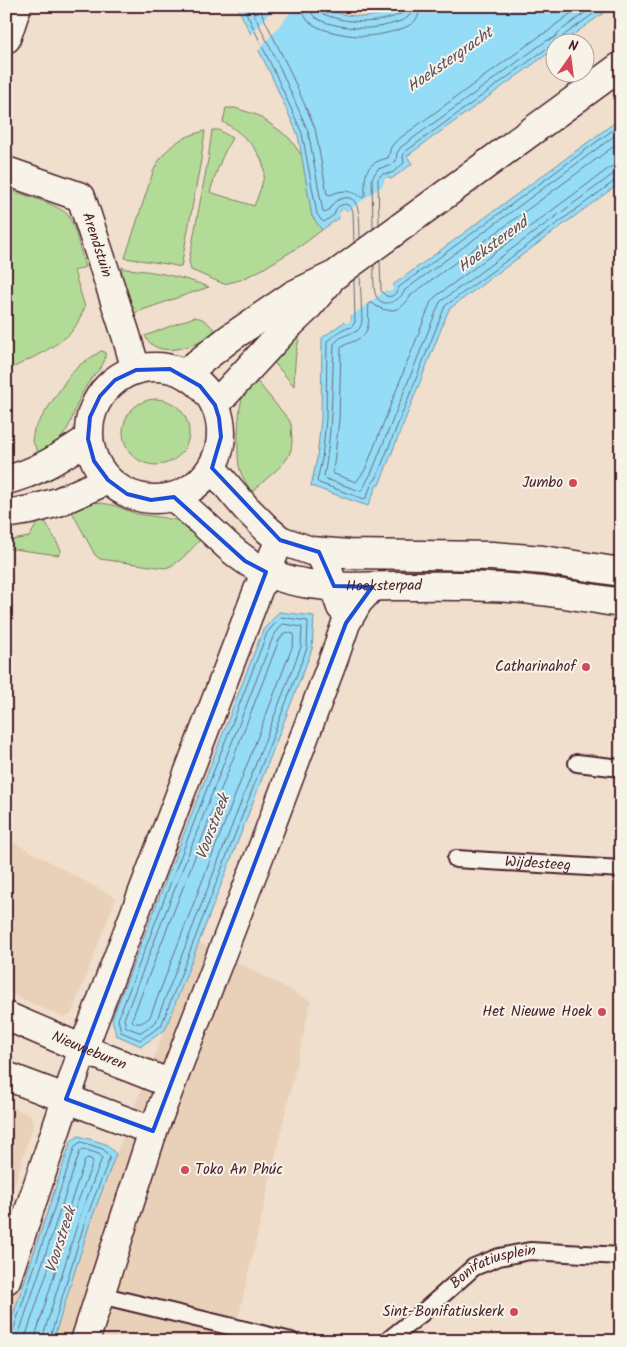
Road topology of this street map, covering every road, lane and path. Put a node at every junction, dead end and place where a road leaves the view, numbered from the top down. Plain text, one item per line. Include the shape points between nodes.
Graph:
1 (621, 66) edge
2 (6, 171) edge
3 (338, 273) junction
4 (136, 370) junction
5 (184, 374) junction
6 (215, 405) junction
7 (88, 439) junction
8 (212, 468) junction
9 (6, 480) edge
10 (108, 480) junction
11 (174, 497) junction
12 (6, 514) edge
13 (280, 540) junction
14 (319, 552) junction
15 (266, 572) junction
16 (621, 572) edge
17 (334, 586) junction
18 (372, 587) junction
19 (621, 603) edge
20 (346, 623) junction
21 (577, 764) dead end
22 (621, 768) edge
23 (456, 859) dead end
24 (621, 869) edge
25 (6, 1016) edge
26 (83, 1049) junction
27 (6, 1076) edge
28 (171, 1084) junction
29 (66, 1099) junction
30 (153, 1130) junction
31 (621, 1256) edge
32 (6, 1280) edge
33 (100, 1295) junction
34 (85, 1341) edge
35 (290, 1341) edge
36 (387, 1341) edge

1 - 3 street
2 - 4 street, Arendstuin via 81,197
3 - 5 street via 293,295
3 - 6 street
4 - 5 street via 153,367
4 - 7 street via 115,380 100,396 90,417
5 - 6 street via 200,386
6 - 8 street via 221,436
7 - 9 street via 62,457
7 - 10 street via 94,461
8 - 11 street via 195,486
8 - 13 street, Hoeksterpad via 246,508
10 - 11 street via 127,494 151,500
10 - 12 street via 58,502
11 - 15 street, Hoeksterpad via 245,561
13 - 14 street, Hoeksterpad
13 - 15 street
14 - 16 street, Hoeksterpad via 492,556
14 - 17 street
15 - 17 street, Hoeksterpad via 306,583
15 - 26 street
17 - 18 street, Hoeksterpad
17 - 20 street
18 - 19 street, Hoeksterpad via 490,586
18 - 20 street via 358,602
20 - 28 street
21 - 22 lane
23 - 24 lane, Wijdesteeg
25 - 26 street, Nieuweburen
26 - 28 street, Nieuweburen
26 - 29 street
27 - 29 street
28 - 30 street
29 - 30 street
29 - 32 street
30 - 33 street
31 - 36 lane, Bonifatiusplein via 530,1251 498,1257 474,1267
33 - 34 street
33 - 35 lane

